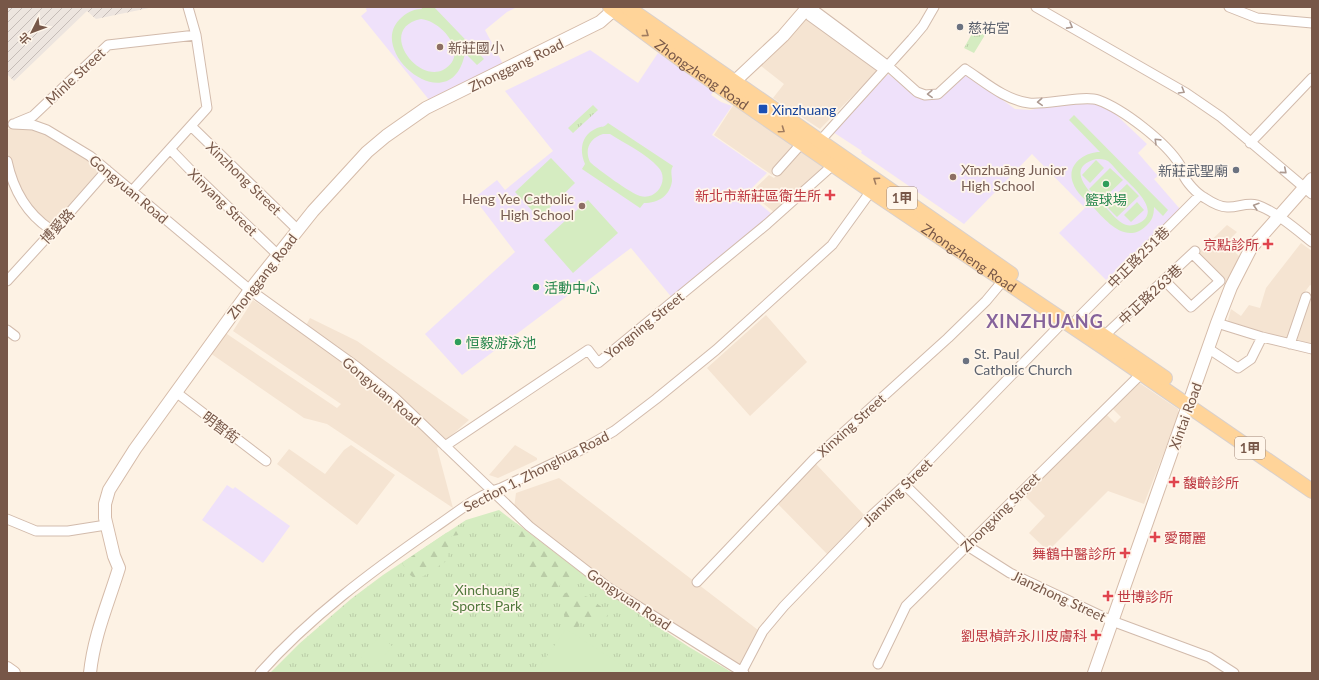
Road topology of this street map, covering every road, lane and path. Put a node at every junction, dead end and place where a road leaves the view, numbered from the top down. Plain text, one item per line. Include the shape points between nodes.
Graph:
1 (188, 7) edge
2 (807, 7) edge
3 (934, 7) edge
4 (1036, 7) edge
5 (1229, 7) edge
6 (617, 8) edge
7 (1312, 23) edge
8 (196, 35) junction
9 (888, 66) junction
10 (1312, 78) edge
11 (731, 87) junction
12 (10, 125) edge
13 (191, 126) junction
14 (819, 142) junction
15 (802, 143) junction
16 (1250, 143) junction
17 (170, 149) junction
18 (7, 161) edge
19 (833, 165) junction
20 (107, 170) junction
21 (777, 171) dead end
22 (1307, 186) edge
23 (132, 191) junction
24 (871, 191) junction
25 (1200, 194) junction
26 (1279, 218) junction
27 (50, 229) junction
28 (298, 230) junction
29 (1312, 242) edge
30 (278, 254) junction
31 (1007, 277) junction
32 (1164, 280) junction
33 (7, 281) edge
34 (250, 290) junction
35 (1306, 297) dead end
36 (1071, 320) junction
37 (1217, 323) junction
38 (7, 330) edge
39 (15, 336) dead end
40 (1104, 336) junction
41 (1262, 337) junction
42 (1290, 344) junction
43 (1209, 349) junction
44 (1312, 349) edge
45 (1141, 374) junction
46 (177, 393) junction
47 (1190, 401) junction
48 (445, 446) junction
49 (266, 461) dead end
50 (1312, 480) edge
51 (905, 485) junction
52 (491, 491) junction
53 (1312, 492) edge
54 (7, 519) edge
55 (106, 525) junction
56 (966, 545) junction
57 (697, 582) dead end
58 (1112, 621) junction
59 (878, 664) dead end
60 (7, 668) edge
61 (14, 673) edge
62 (90, 673) edge
63 (260, 673) edge
64 (742, 673) edge
65 (1094, 673) edge
66 (1234, 673) edge

1 - 8 street
2 - 9 street
2 - 11 street via 783,36
3 - 9 street via 923,26
4 -> 16 street via 1186,93 1221,117
5 - 7 street via 1256,18
6 - 11 main road, Zhongzheng Road / 1甲
6 - 28 street, Zhonggang Road via 600,22 426,108 386,136 356,162
8 - 12 street, Minle Street via 108,45 32,116
8 - 13 street via 207,108
9 - 14 street
25 -> 9 street via 1183,175 1180,165 1156,139 1118,110 1096,99 1030,103 1019,101 965,69 938,94 925,95 917,92
10 - 16 street
11 - 14 main road, Zhongzheng Road / 1甲
11 -> 15 main road, Zhongzheng Road / 1甲
12 - 20 street, Gongyuan Road via 33,125 47,130 71,142
13 - 17 street
13 - 28 street, Xinzhong Street
31 -> 14 main road, Zhongzheng Road / 1甲
15 - 19 main road, Zhongzheng Road / 1甲
15 - 21 street
16 -> 22 street
17 - 23 street
17 - 30 street, Xinyang Street
18 - 27 street via 11,179 22,201 41,223
19 - 24 main road, Zhongzheng Road / 1甲
19 - 48 street, Yongning Street via 767,224 598,363 588,350
20 - 23 street, Gongyuan Road
20 - 27 street, 博愛路 via 56,228
22 - 26 street, Xintai Road
23 - 34 street, Gongyuan Road
24 - 31 main road, Zhongzheng Road / 1甲
24 - 52 street, Section 1, Zhonghua Road via 832,245 716,350 656,399 614,430 580,450
26 -> 25 street via 1257,205 1222,206
25 - 36 street, 中正路251巷
26 - 29 street
26 - 37 street, Xintai Road via 1251,248 1231,287
27 - 33 street, 博愛路 via 49,235
28 - 30 street, Zhonggang Road
30 - 34 street, Zhonggang Road
31 - 36 main road, Zhongzheng Road / 1甲
31 - 57 street, Xinxing Street via 948,338 817,456
32 - 32 street, 中正路263巷 via 1195,254 1220,281 1191,307
32 - 40 street, 中正路263巷
34 - 46 street, Zhonggang Road
34 - 48 street, Gongyuan Road via 362,371 394,397
35 - 42 street
36 - 40 main road, Zhongzheng Road / 1甲
36 - 45 main road, Zhongzheng Road / 1甲
36 - 51 street, Jianxing Street
37 - 41 street
37 - 43 street, Xintai Road
38 - 39 street
40 - 47 main road, Zhongzheng Road / 1甲
41 - 42 street
41 - 43 street via 1251,359 1238,368
42 - 44 street
43 - 47 street, Xintai Road
45 - 47 main road, Zhongzheng Road / 1甲
45 - 56 street, Zhongxing Street
46 - 49 street, 明智街
46 - 55 street, Zhonggang Road via 132,453 109,490 105,504
47 - 50 main road, Zhongzheng Road / 1甲
47 - 53 main road, Zhongzheng Road / 1甲
47 - 58 street, Xintai Road
48 - 52 street, Gongyuan Road
51 - 56 street, Jianzhong Street
51 - 64 street, Jianxing Street via 870,517 780,611 763,631
52 - 63 street, Section 1, Zhonghua Road via 455,513 372,572 293,640
52 - 64 street, Gongyuan Road via 528,526 609,588
54 - 55 street via 36,531 68,531
55 - 62 street, Zhonggang Road via 119,568 103,620 96,633
56 - 58 street, Jianzhong Street via 1010,573
56 - 59 street, Zhongxing Street via 906,606
58 - 65 street, Xintai Road
58 - 66 street, Jianzhong Street via 1209,657
60 - 61 street

